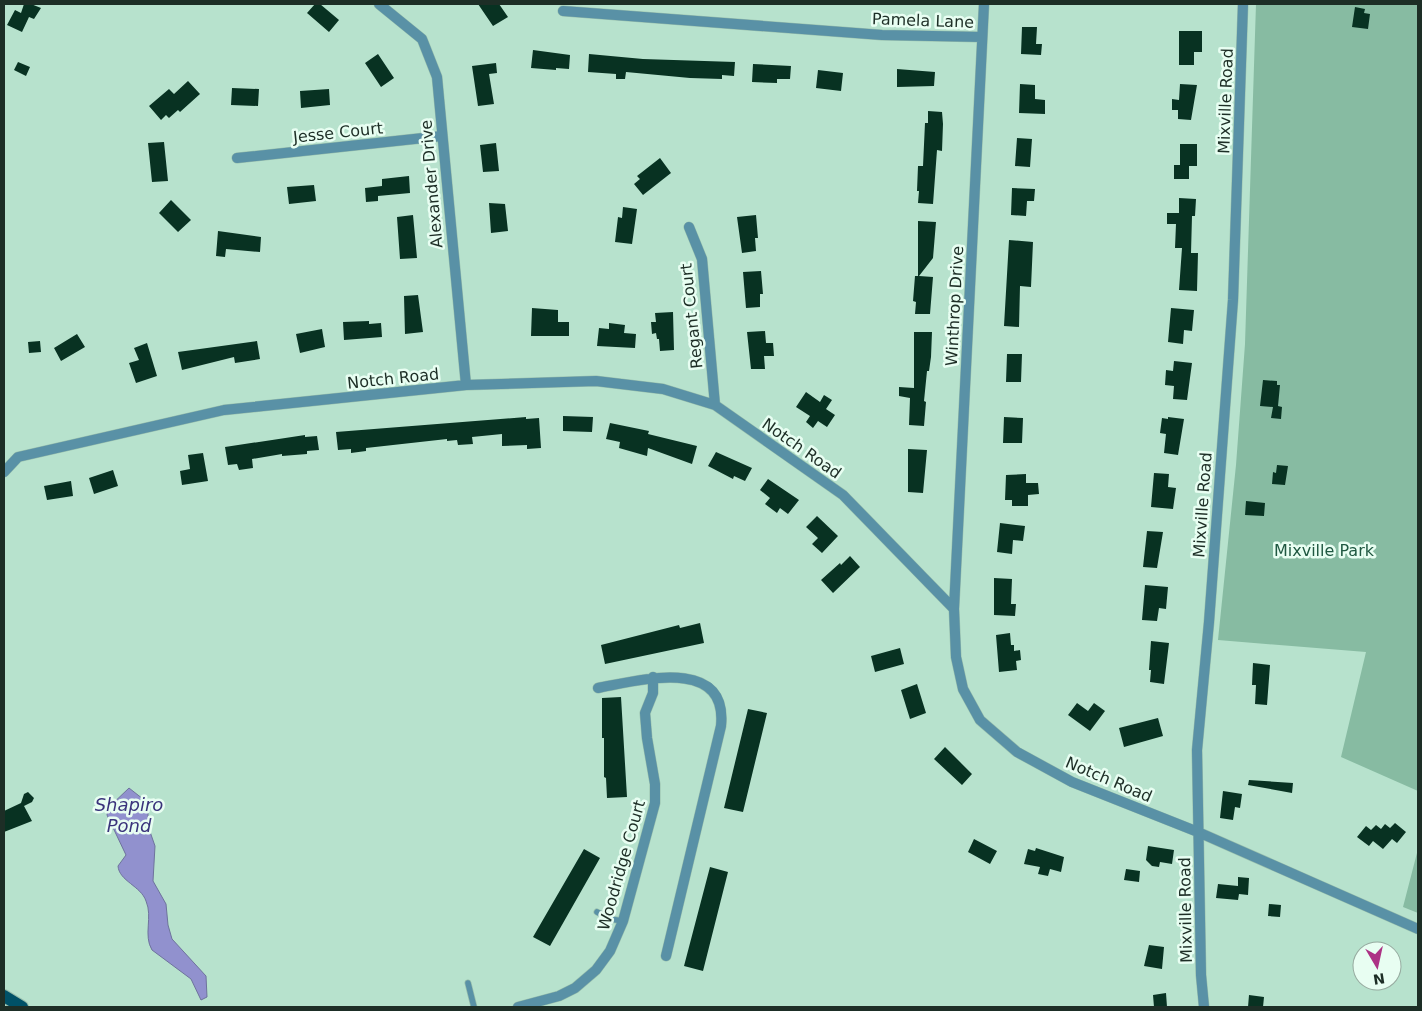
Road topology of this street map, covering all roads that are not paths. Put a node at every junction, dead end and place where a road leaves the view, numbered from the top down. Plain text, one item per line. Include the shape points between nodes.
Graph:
1 (379, 4) edge
2 (984, 4) edge
3 (1243, 4) edge
4 (564, 11) dead end
5 (982, 37) junction
6 (442, 136) junction
7 (237, 158) dead end
8 (689, 226) dead end
9 (466, 385) junction
10 (715, 405) junction
11 (4, 472) edge
12 (954, 609) junction
13 (654, 678) junction
14 (598, 688) dead end
15 (1198, 832) junction
16 (597, 912) dead end
17 (623, 920) junction
18 (1418, 929) edge
19 (666, 956) dead end
20 (468, 983) dead end
21 (4, 996) edge
22 (22, 1007) edge
23 (474, 1007) edge
24 (518, 1007) edge
25 (1204, 1007) edge

1 - 6 street, Alexander Drive via 422,39 437,77
2 - 5 street, Winthrop Drive
3 - 15 street, Mixville Road via 1233,300 1196,750
4 - 5 street, Pamela Lane via 882,35
5 - 12 street, Winthrop Drive
6 - 7 street, Jesse Court
6 - 9 street, Alexander Drive
8 - 10 street, Regant Court via 702,259
9 - 10 street, Notch Road via 596,380 663,389
9 - 11 street, Notch Road via 224,410 18,457
10 - 12 street, Notch Road via 843,495
12 - 15 street, Notch Road via 956,658 963,689 980,720 1017,752 1072,782
13 - 14 street
13 - 17 street, Woodridge Court via 653,694 645,713 655,803
13 - 19 street via 674,676 697,682 713,695 722,717
15 - 18 street, Notch Road
15 - 25 street, Mixville Road
16 - 17 lane via 610,919
17 - 24 street, Woodridge Court via 610,951 587,980 559,996
20 - 23 lane
21 - 22 main road

